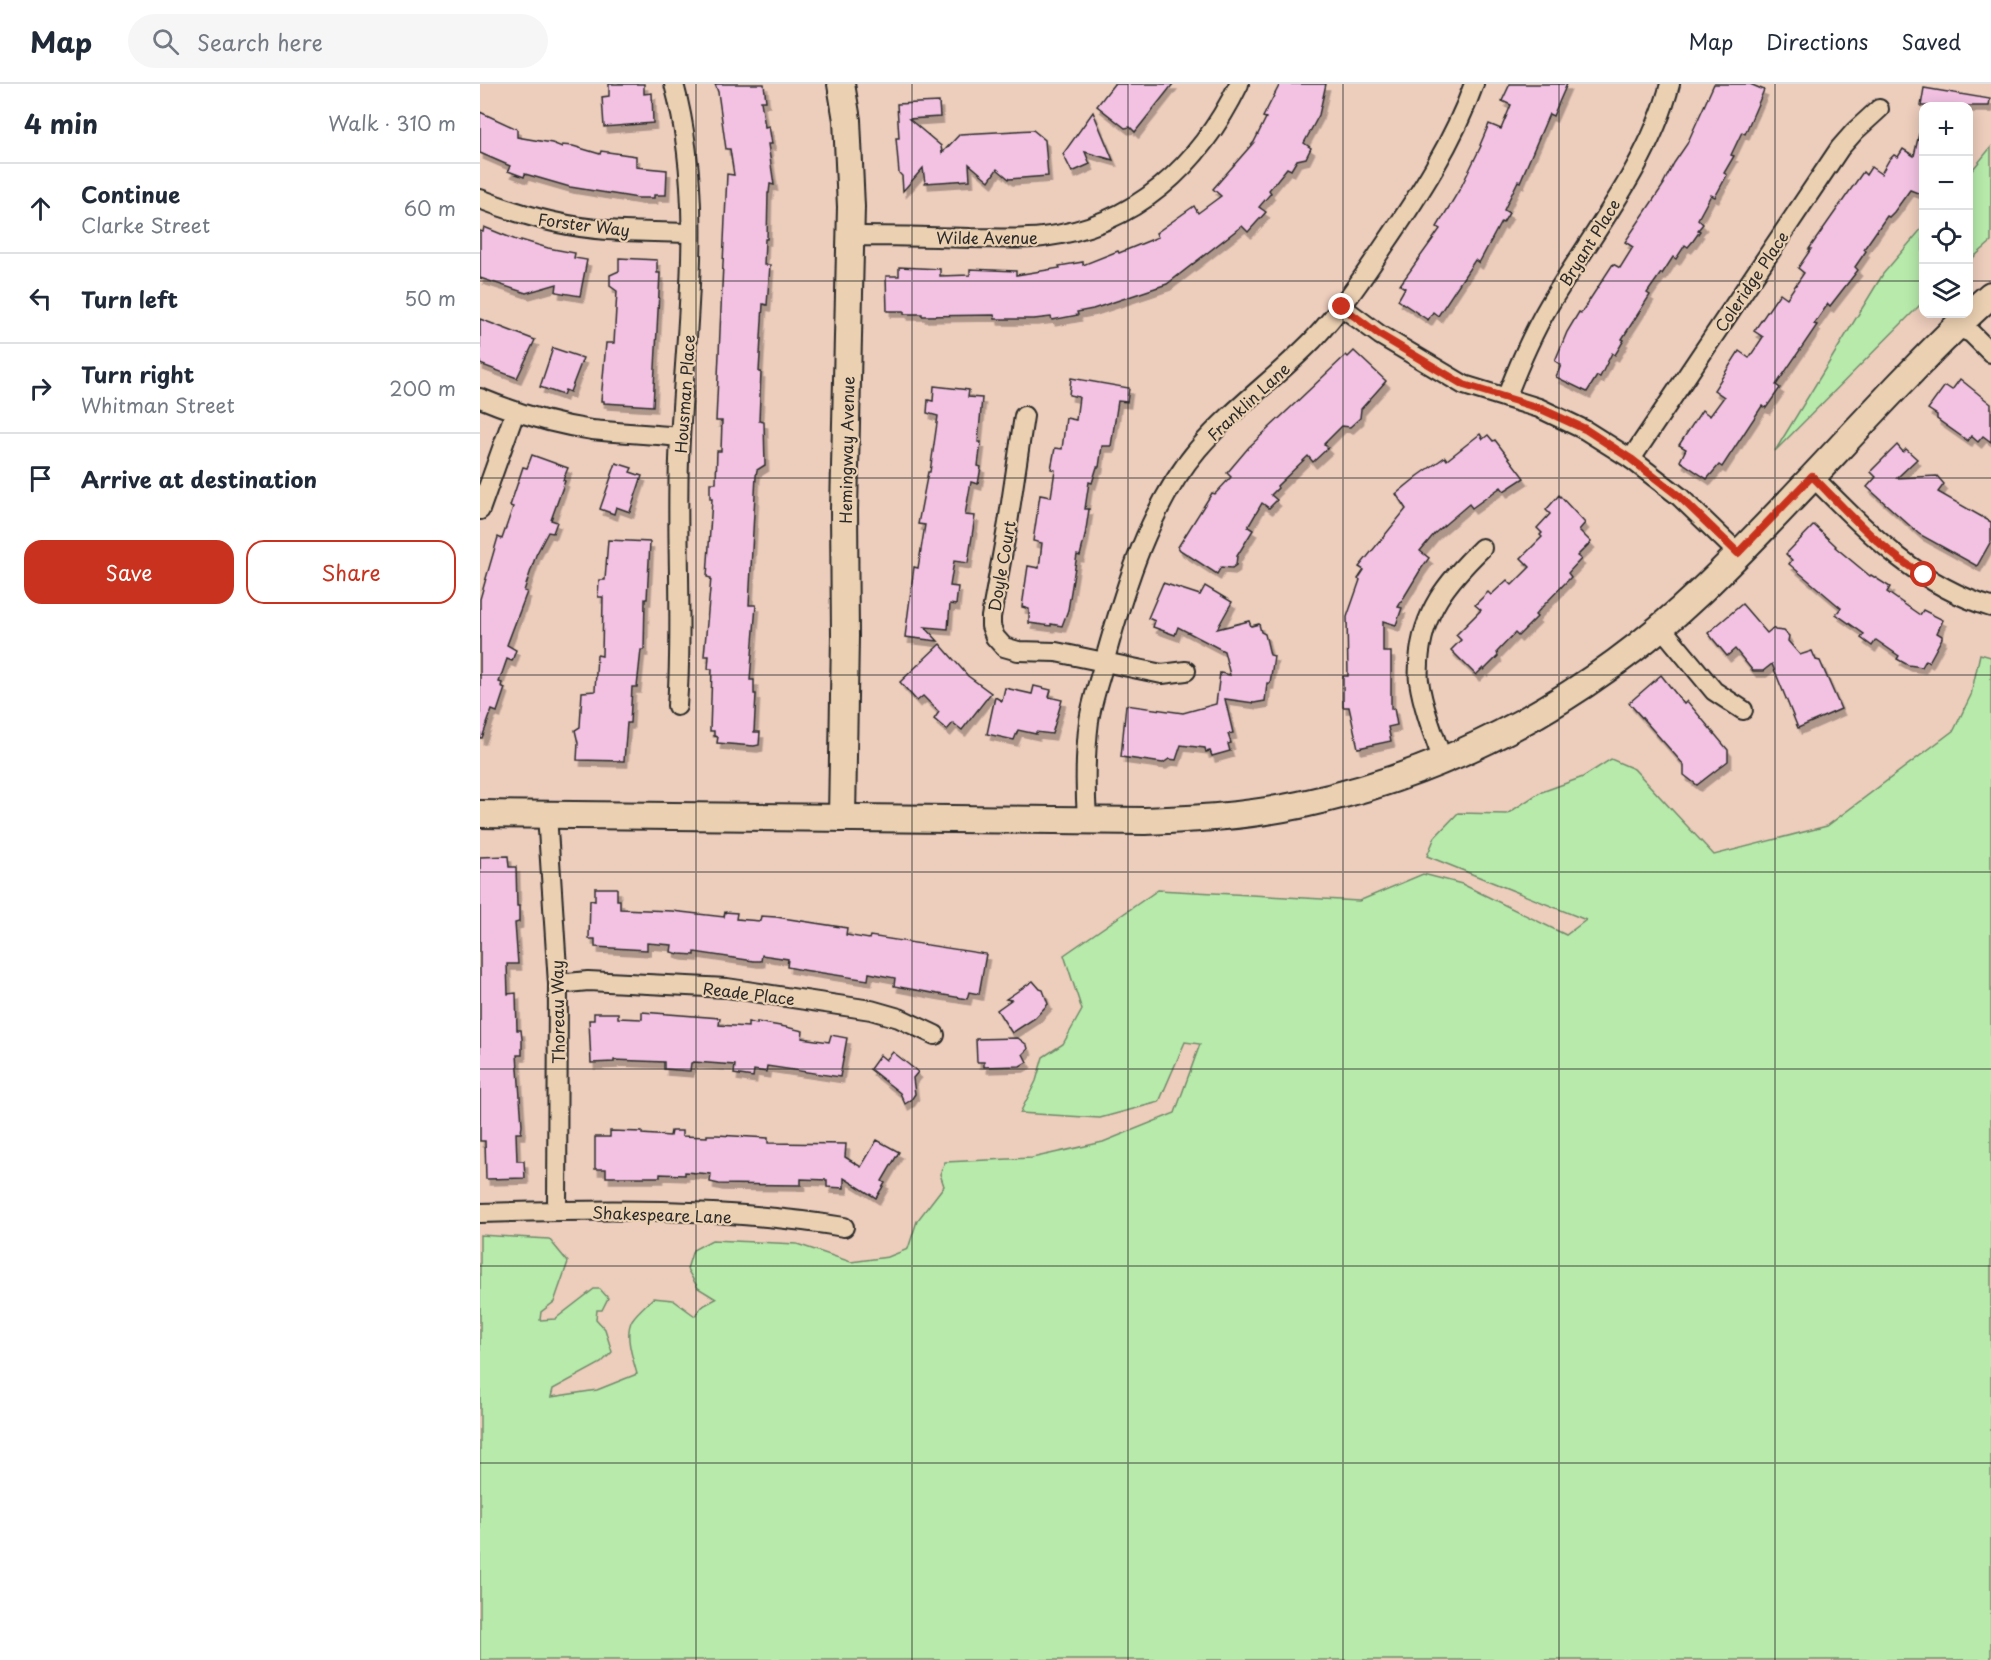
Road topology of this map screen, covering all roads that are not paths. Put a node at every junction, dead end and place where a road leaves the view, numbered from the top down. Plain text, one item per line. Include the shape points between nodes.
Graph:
1 (674, 84) edge
2 (841, 84) edge
3 (1239, 84) edge
4 (1474, 84) edge
5 (1670, 84) edge
6 (1880, 109) dead end
7 (480, 199) edge
8 (691, 233) junction
9 (850, 239) junction
10 (1991, 294) edge
11 (1342, 307) junction
12 (1956, 327) junction
13 (1991, 353) edge
14 (480, 398) edge
15 (1506, 398) junction
16 (515, 412) junction
17 (1024, 416) dead end
18 (680, 437) junction
19 (1631, 459) junction
20 (1812, 476) junction
21 (480, 510) edge
22 (1482, 548) dead end
23 (1738, 553) junction
24 (1991, 607) edge
25 (1661, 627) junction
26 (1104, 663) junction
27 (1186, 671) dead end
28 (677, 706) dead end
29 (1743, 710) dead end
30 (1443, 761) junction
31 (480, 814) edge
32 (547, 814) junction
33 (842, 818) junction
34 (1087, 820) junction
35 (558, 984) junction
36 (935, 1035) dead end
37 (557, 1211) junction
38 (480, 1213) edge
39 (844, 1227) dead end

1 - 8 street, Housman Place via 690,176
2 - 9 main road, Hemingway Avenue via 850,164
3 - 9 street, Wilde Avenue via 1212,131 1172,178 1126,213 1101,224 1043,237 1013,239
4 - 11 street, Franklin Lane via 1439,161
5 - 15 street, Bryant Place via 1638,161 1548,308
6 - 19 street, Coleridge Place via 1840,148
7 - 8 street, Forster Way via 515,213 606,230
8 - 18 street, Housman Place
9 - 33 main road, Hemingway Avenue
10 - 12 main road
11 - 15 street via 1380,335 1464,385
11 - 26 street, Franklin Lane via 1270,381 1219,426 1173,485 1139,554
12 - 13 street via 1971,333
12 - 20 main road
14 - 16 street
15 - 19 street via 1585,429
16 - 18 street via 592,430
16 - 21 street
17 - 26 street, Doyle Court via 991,626 1004,646 1018,651 1056,652
18 - 28 street, Housman Place
19 - 23 street via 1680,497
20 - 23 main road
20 - 24 street via 1906,565 1950,591
22 - 30 street via 1458,571 1430,611 1420,642 1418,680
23 - 25 main road
25 - 29 street via 1714,691
25 - 30 main road via 1571,694 1505,732
26 - 27 street, Doyle Court via 1162,674
26 - 34 street, Franklin Lane via 1089,720
30 - 34 main road via 1348,793 1298,805 1197,819
31 - 32 main road
32 - 33 main road
32 - 35 street, Thoreau Way
33 - 34 main road
35 - 36 street, Reade Place via 588,981 727,988 871,1010
35 - 37 street, Thoreau Way
37 - 38 street, Shakespeare Lane
37 - 39 street, Shakespeare Lane via 658,1211

